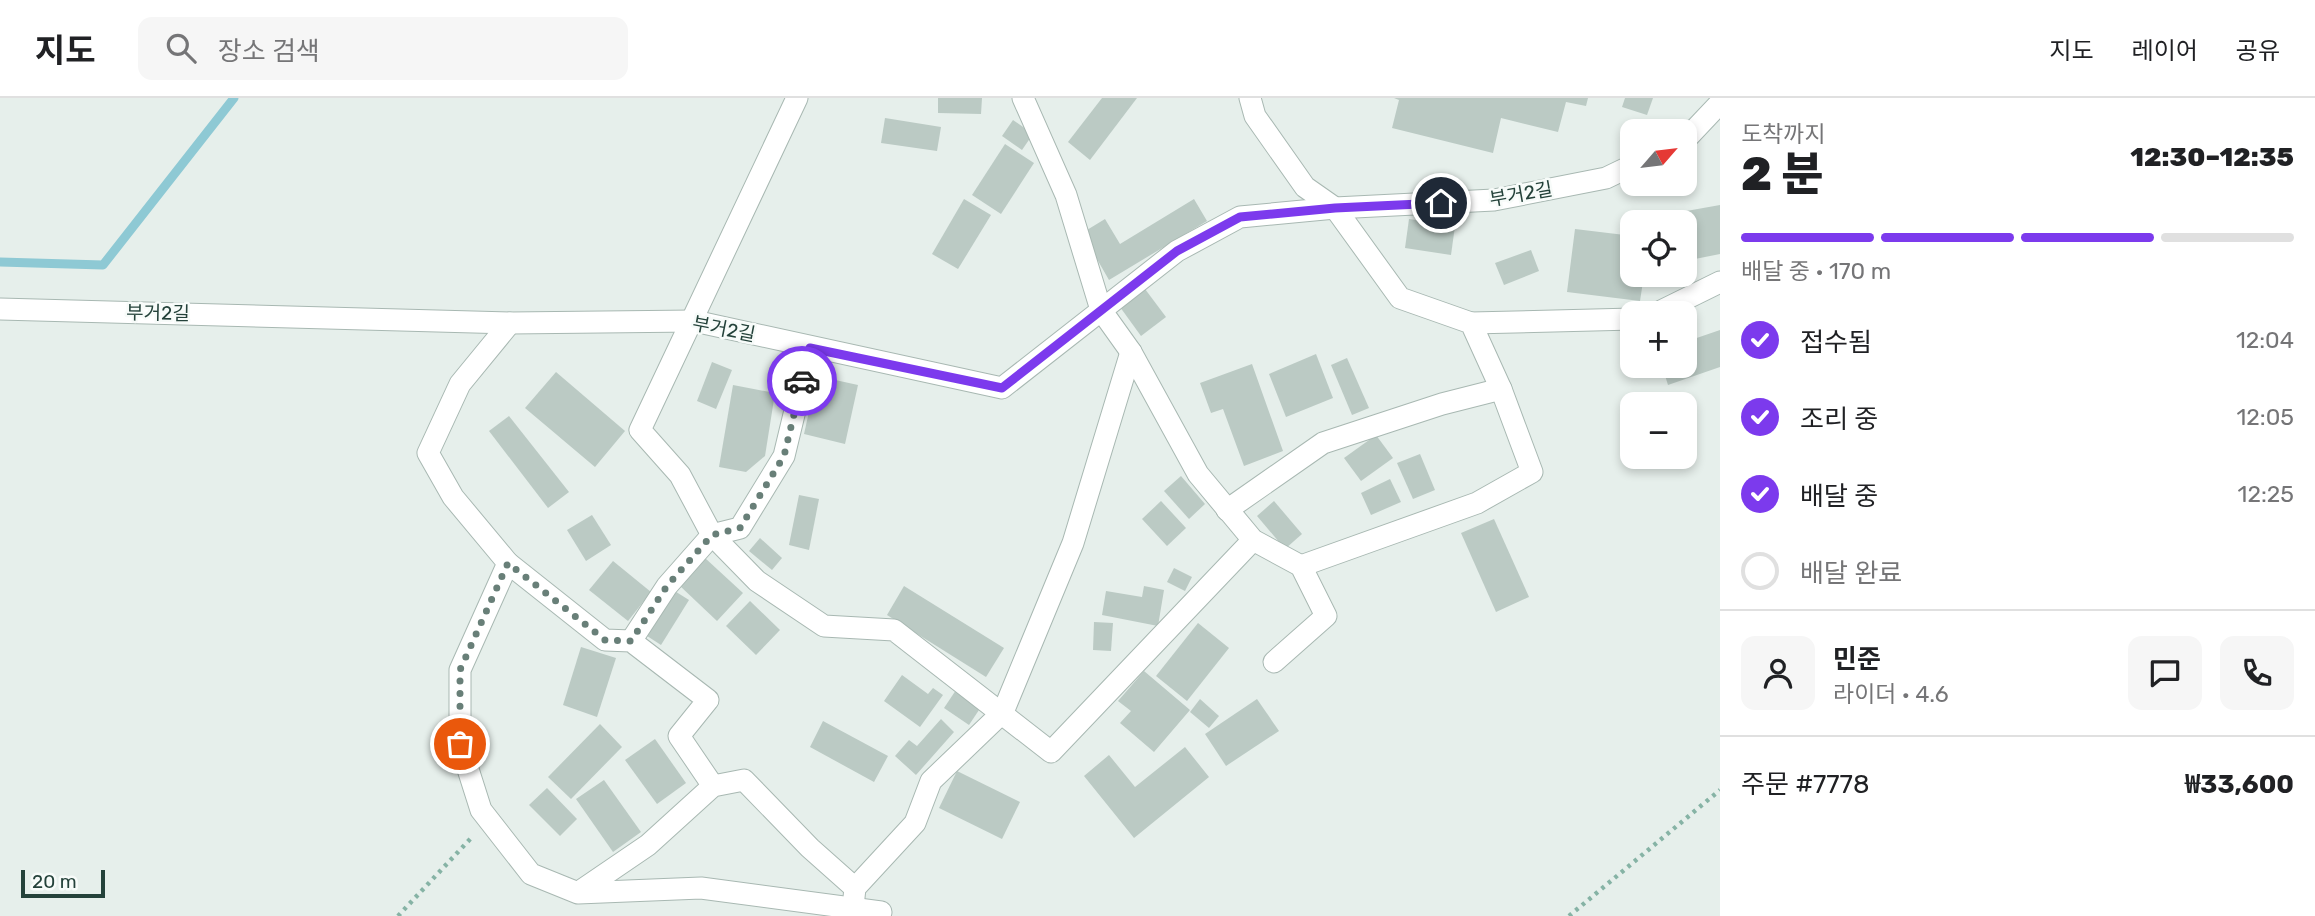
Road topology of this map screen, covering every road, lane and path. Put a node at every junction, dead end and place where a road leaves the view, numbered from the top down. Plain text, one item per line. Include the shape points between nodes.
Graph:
1 (797, 98) edge
2 (1023, 98) edge
3 (1250, 98) edge
4 (1720, 103) edge
5 (1698, 126) edge
6 (1620, 171) edge
7 (1335, 208) junction
8 (1720, 282) edge
9 (1681, 301) edge
10 (0, 309) edge
11 (1101, 310) junction
12 (1620, 319) edge
13 (694, 321) junction
14 (510, 323) junction
15 (1471, 323) junction
16 (810, 348) junction
17 (1131, 352) junction
18 (1501, 388) junction
19 (1227, 510) junction
20 (712, 535) junction
21 (1253, 540) junction
22 (508, 563) junction
23 (1301, 566) junction
24 (631, 641) junction
25 (1274, 662) dead end
26 (1003, 712) junction
27 (713, 786) junction
28 (1720, 790) edge
29 (488, 820) junction
30 (578, 893) junction
31 (854, 897) junction
32 (881, 912) dead end
33 (398, 916) edge
34 (1569, 916) edge

1 - 13 street
2 - 11 street via 1066,195
3 - 7 street via 1255,116 1306,187
4 - 5 street
6 - 7 street, 부거2길 via 1494,200
7 - 11 street, 부거2길 via 1240,217 1177,251
7 - 15 street via 1400,298
8 - 9 street
10 - 14 street, 부거2길
11 - 16 street, 부거2길 via 1002,388
11 - 17 street
12 - 15 street
13 - 14 street, 부거2길
13 - 16 street, 부거2길
13 - 20 street via 640,430 680,475
14 - 22 street via 460,384 428,453 453,497
15 - 18 street
16 - 20 street via 784,456 740,528
17 - 19 street via 1198,474
17 - 26 street via 1073,543
18 - 19 street via 1323,443
18 - 23 street via 1532,472 1477,503
19 - 21 street
20 - 24 street via 667,586
20 - 26 street via 757,581 824,626 894,630
21 - 23 street
21 - 26 street via 1051,752
22 - 24 street via 605,640
22 - 29 street via 460,670 460,744
23 - 25 street via 1326,617
24 - 27 street via 708,700 679,736
26 - 31 street via 931,781 915,823
27 - 30 street via 648,845
27 - 31 street via 744,780
28 - 34 path
29 - 30 street via 531,874
29 - 33 path
30 - 31 street via 702,888
31 - 32 street

